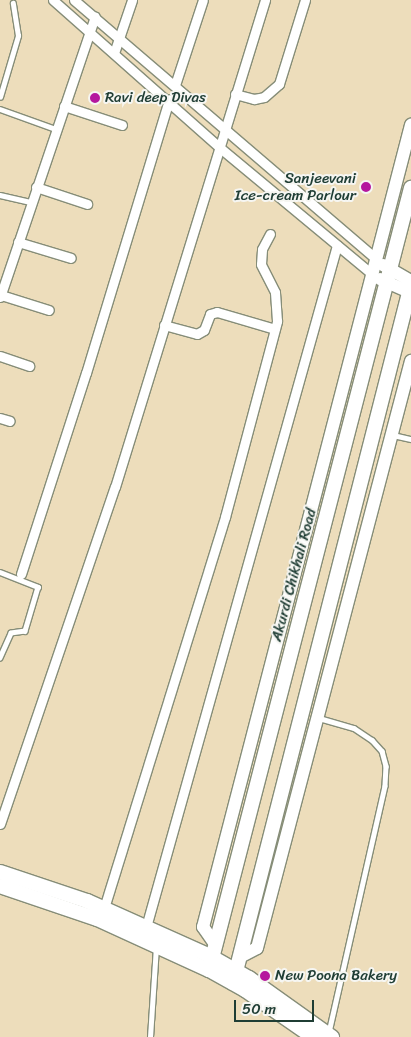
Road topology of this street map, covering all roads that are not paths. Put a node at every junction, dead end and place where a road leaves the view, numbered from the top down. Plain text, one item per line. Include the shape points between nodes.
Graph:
1 (53, 0) edge
2 (74, 0) edge
3 (132, 0) edge
4 (203, 0) edge
5 (265, 0) edge
6 (305, 0) edge
7 (13, 3) dead end
8 (95, 17) junction
9 (90, 32) junction
10 (120, 39) junction
11 (114, 53) junction
12 (175, 86) junction
13 (235, 94) junction
14 (0, 97) edge
15 (169, 99) junction
16 (64, 106) junction
17 (0, 109) edge
18 (122, 125) dead end
19 (411, 125) edge
20 (56, 128) junction
21 (224, 130) junction
22 (219, 147) junction
23 (36, 187) junction
24 (411, 188) edge
25 (0, 195) edge
26 (31, 202) junction
27 (87, 204) dead end
28 (270, 234) dead end
29 (18, 242) junction
30 (337, 245) junction
31 (71, 258) dead end
32 (376, 259) junction
33 (390, 270) junction
34 (4, 274) edge
35 (372, 274) junction
36 (386, 284) junction
37 (410, 288) edge
38 (0, 296) edge
39 (48, 310) dead end
40 (164, 325) junction
41 (275, 329) junction
42 (0, 356) edge
43 (411, 361) edge
44 (29, 366) dead end
45 (0, 418) edge
46 (10, 422) dead end
47 (392, 435) junction
48 (411, 439) edge
49 (0, 572) edge
50 (21, 574) dead end
51 (0, 658) edge
52 (317, 718) junction
53 (0, 824) edge
54 (0, 872) edge
55 (0, 886) edge
56 (100, 914) junction
57 (146, 928) junction
58 (156, 946) junction
59 (212, 957) junction
60 (240, 957) junction
61 (235, 977) junction
62 (330, 1036) edge
63 (150, 1037) edge
64 (313, 1037) edge

1 - 9 street
2 - 8 street
3 - 10 street
4 - 12 street
5 - 13 street
6 - 13 street via 279,84 264,97 254,99
7 - 14 lane via 18,36
8 - 9 street
8 - 10 street
9 - 11 street
9 - 16 street
10 - 11 street
10 - 12 street
11 - 15 street
12 - 21 street
13 - 21 street
15 - 22 street
15 - 50 street via 86,374
16 - 18 street
16 - 20 street
17 - 20 lane
19 - 32 street
20 - 23 street
21 - 22 street
21 - 32 street
22 - 30 street
22 - 40 street
23 - 26 street
23 - 27 street
24 - 33 main road, Akurdi Chikhali Road
25 - 26 lane
26 - 29 street
28 - 41 street via 262,249 261,264 275,292
29 - 31 street
29 - 34 street
30 - 35 street
30 - 57 street
32 - 33 street
32 - 35 street
33 - 36 main road, Akurdi Chikhali Road
33 - 37 street
34 - 38 street
35 - 36 street
35 - 59 street via 204,927
36 - 37 street
36 - 59 main road, Akurdi Chikhali Road
37 - 60 main road
38 - 39 street
40 - 41 street via 196,334 204,330 210,314 217,312
40 - 53 street via 115,487
41 - 56 street via 225,517
42 - 44 street
43 - 47 street
45 - 46 street
47 - 48 lane
47 - 52 street
49 - 51 lane via 38,587 25,631 11,633
52 - 60 street via 257,948
52 - 62 lane via 354,728 372,740 382,751 386,766 385,786
54 - 56 main road
55 - 56 main road
56 - 57 main road
56 - 58 main road
57 - 59 main road
58 - 59 main road
58 - 63 lane
59 - 61 main road
60 - 61 main road
61 - 62 main road
61 - 64 main road

